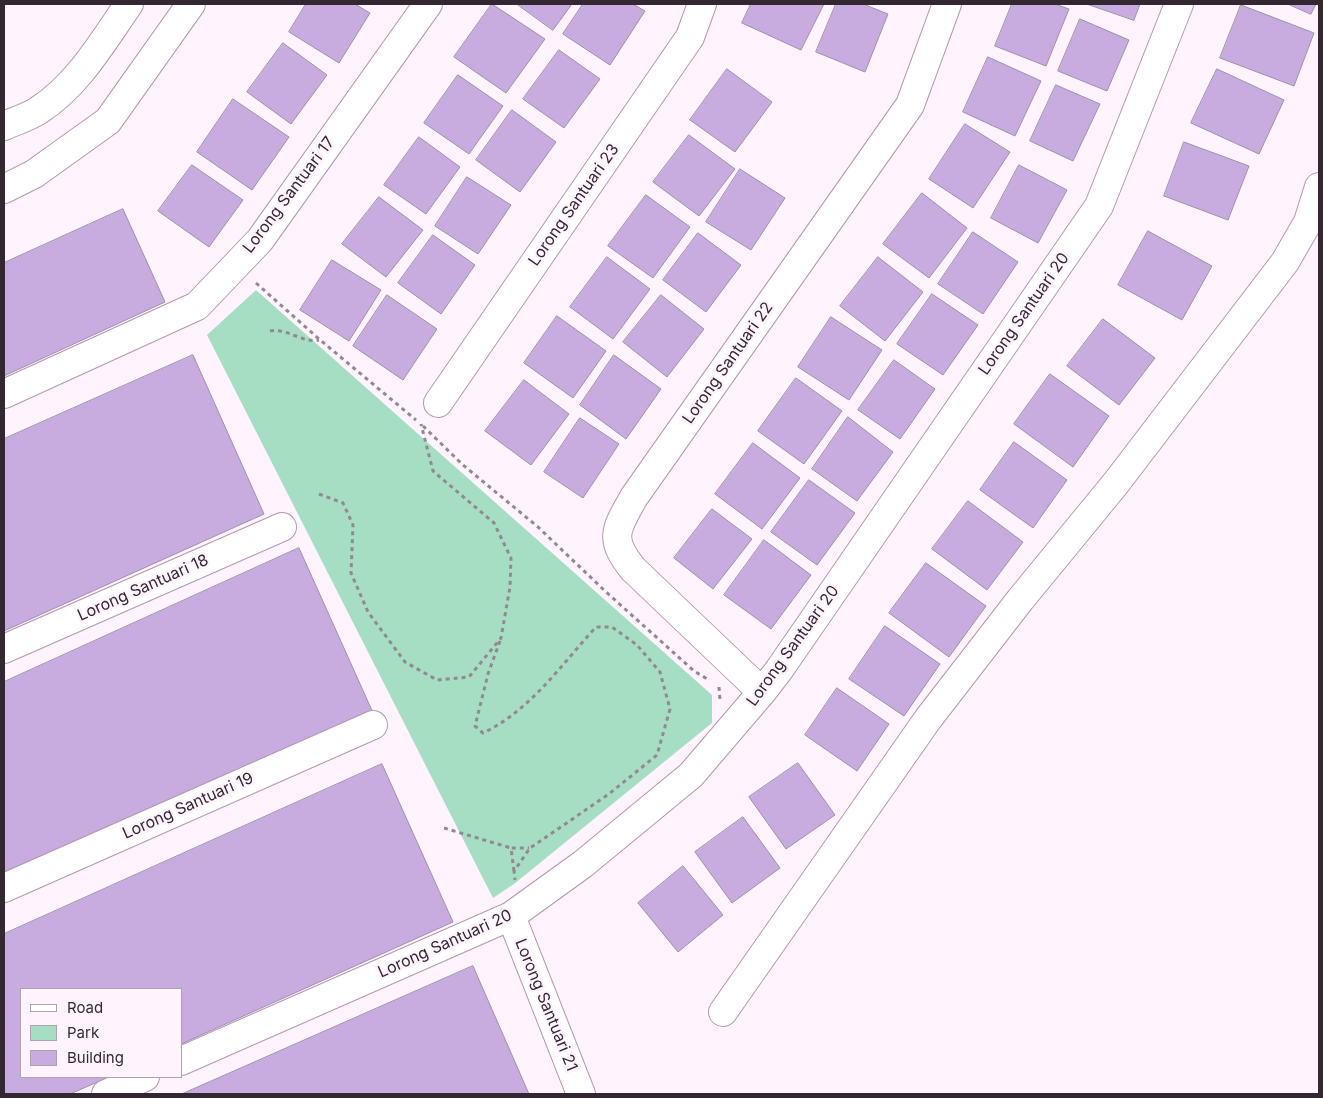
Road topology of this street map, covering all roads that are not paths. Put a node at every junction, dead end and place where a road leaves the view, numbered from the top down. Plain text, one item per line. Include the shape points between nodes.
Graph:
1 (128, 4) edge
2 (191, 4) edge
3 (428, 4) edge
4 (702, 4) edge
5 (947, 4) edge
6 (1179, 4) edge
7 (4, 126) edge
8 (1319, 187) edge
9 (4, 189) edge
10 (4, 394) edge
11 (438, 403) road end
12 (282, 527) dead end
13 (4, 649) edge
14 (762, 692) junction
15 (373, 725) dead end
16 (4, 888) edge
17 (511, 916) junction
18 (722, 1012) dead end
19 (182, 1061) edge
20 (143, 1078) edge
21 (106, 1094) edge
22 (581, 1094) edge

1 - 7 street via 66,89 38,110
2 - 9 street via 108,121 34,174
3 - 10 street, Lorong Santuari 17 via 260,240 197,306
4 - 11 street, Lorong Santuari 23 via 690,36
5 - 14 street, Lorong Santuari 22 via 910,105 634,496 622,518 616,541 622,556
6 - 14 street, Lorong Santuari 20 via 1098,206
8 - 18 street via 1308,222 1285,262 1116,483 928,719
12 - 13 street, Lorong Santuari 18
14 - 17 street, Lorong Santuari 20 via 691,775 583,864
15 - 16 street, Lorong Santuari 19
17 - 19 street, Lorong Santuari 20
17 - 22 street, Lorong Santuari 21
20 - 21 street

